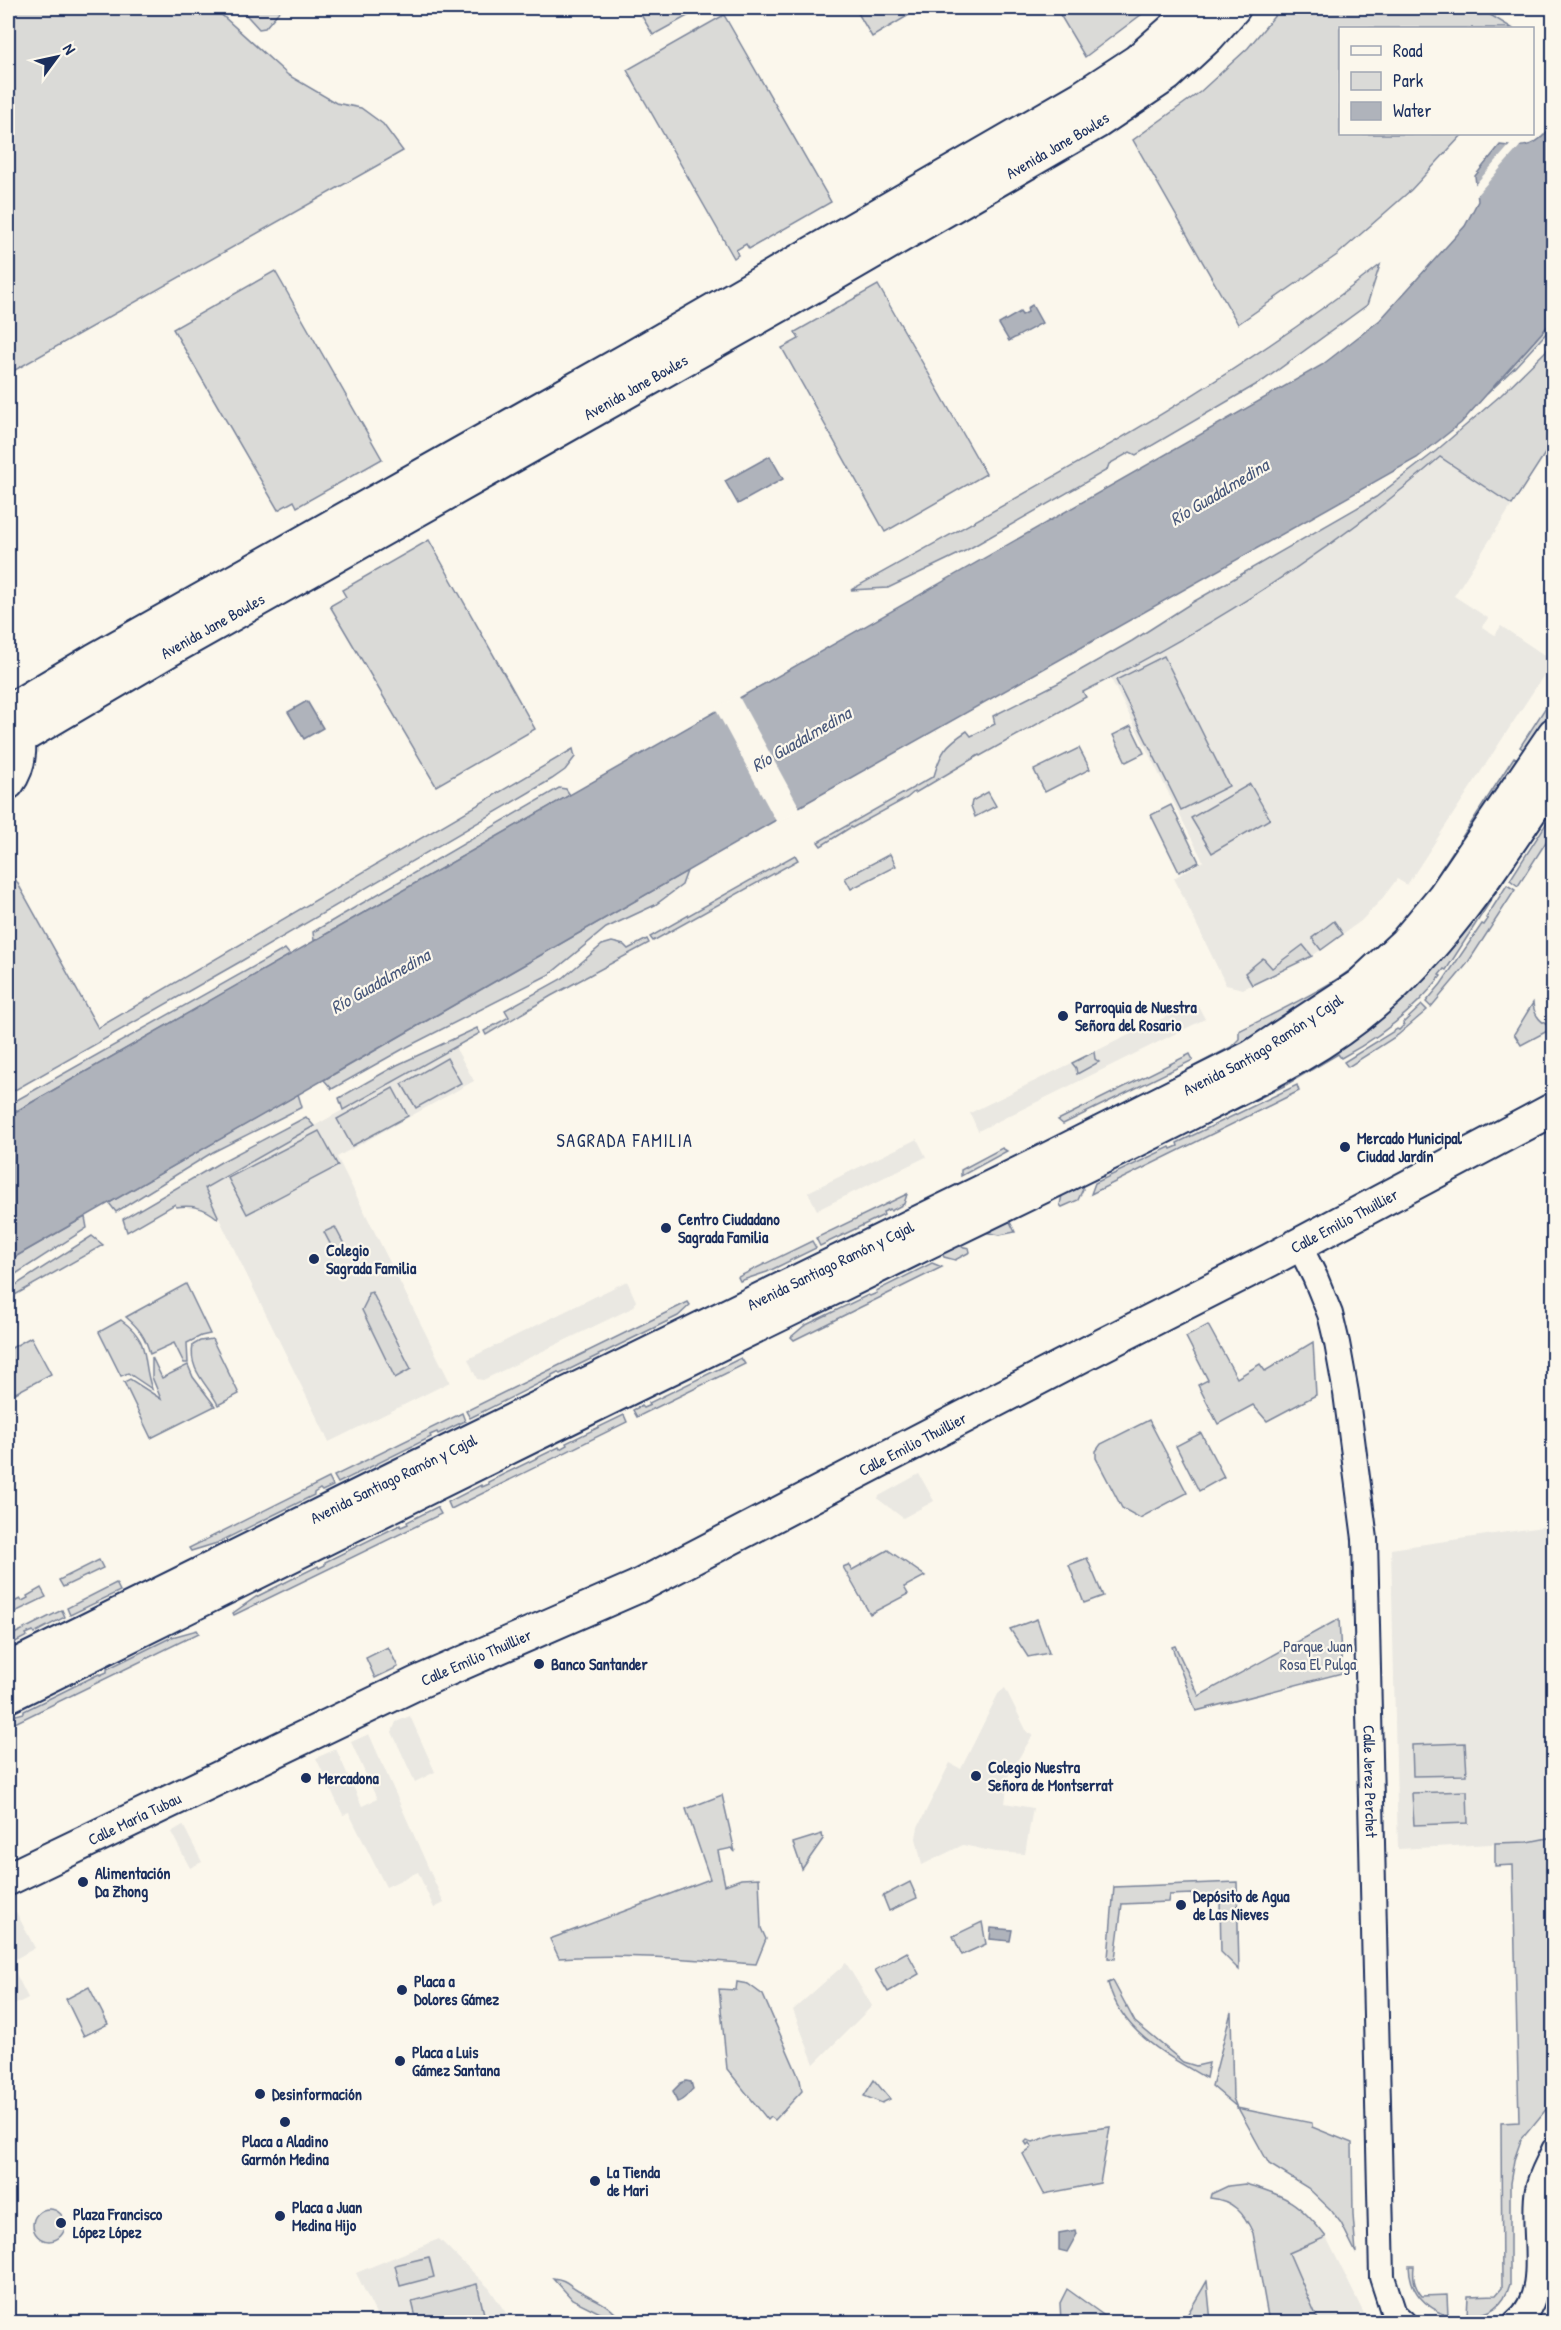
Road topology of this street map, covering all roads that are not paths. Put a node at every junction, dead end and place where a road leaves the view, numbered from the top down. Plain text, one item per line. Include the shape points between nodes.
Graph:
1 (1197, 8) edge
2 (1234, 8) edge
3 (11, 722) edge
4 (1554, 734) edge
5 (1554, 776) edge
6 (8, 783) edge
7 (1554, 1109) edge
8 (1299, 1245) junction
9 (8, 1669) edge
10 (8, 1696) edge
11 (261, 1757) joint
12 (8, 1879) edge
13 (1554, 2150) edge
14 (1393, 2319) edge
15 (1516, 2322) edge

1 - 3 main road, Avenida Jane Bowles via 1137,61 1082,97 632,357 94,660
2 - 3 main road, Avenida Jane Bowles via 1167,75 1096,123 171,649
3 - 6 main road via 19,758
4 - 9 main road, Avenida Santiago Ramón y Cajal via 1444,896 1404,943 1360,986 1251,1057
5 - 10 main road, Avenida Santiago Ramón y Cajal via 1462,911 1372,1005 1327,1039 1262,1077 1052,1183
7 - 8 main road, Calle Emilio Thuillier
8 - 11 main road, Calle Emilio Thuillier via 637,1587 419,1682
8 - 14 street, Calle Jerez Perchet via 1316,1277 1337,1343 1365,1539 1382,2277
11 - 12 main road, Calle María Tubau
13 - 15 street via 1538,2189 1536,2291

